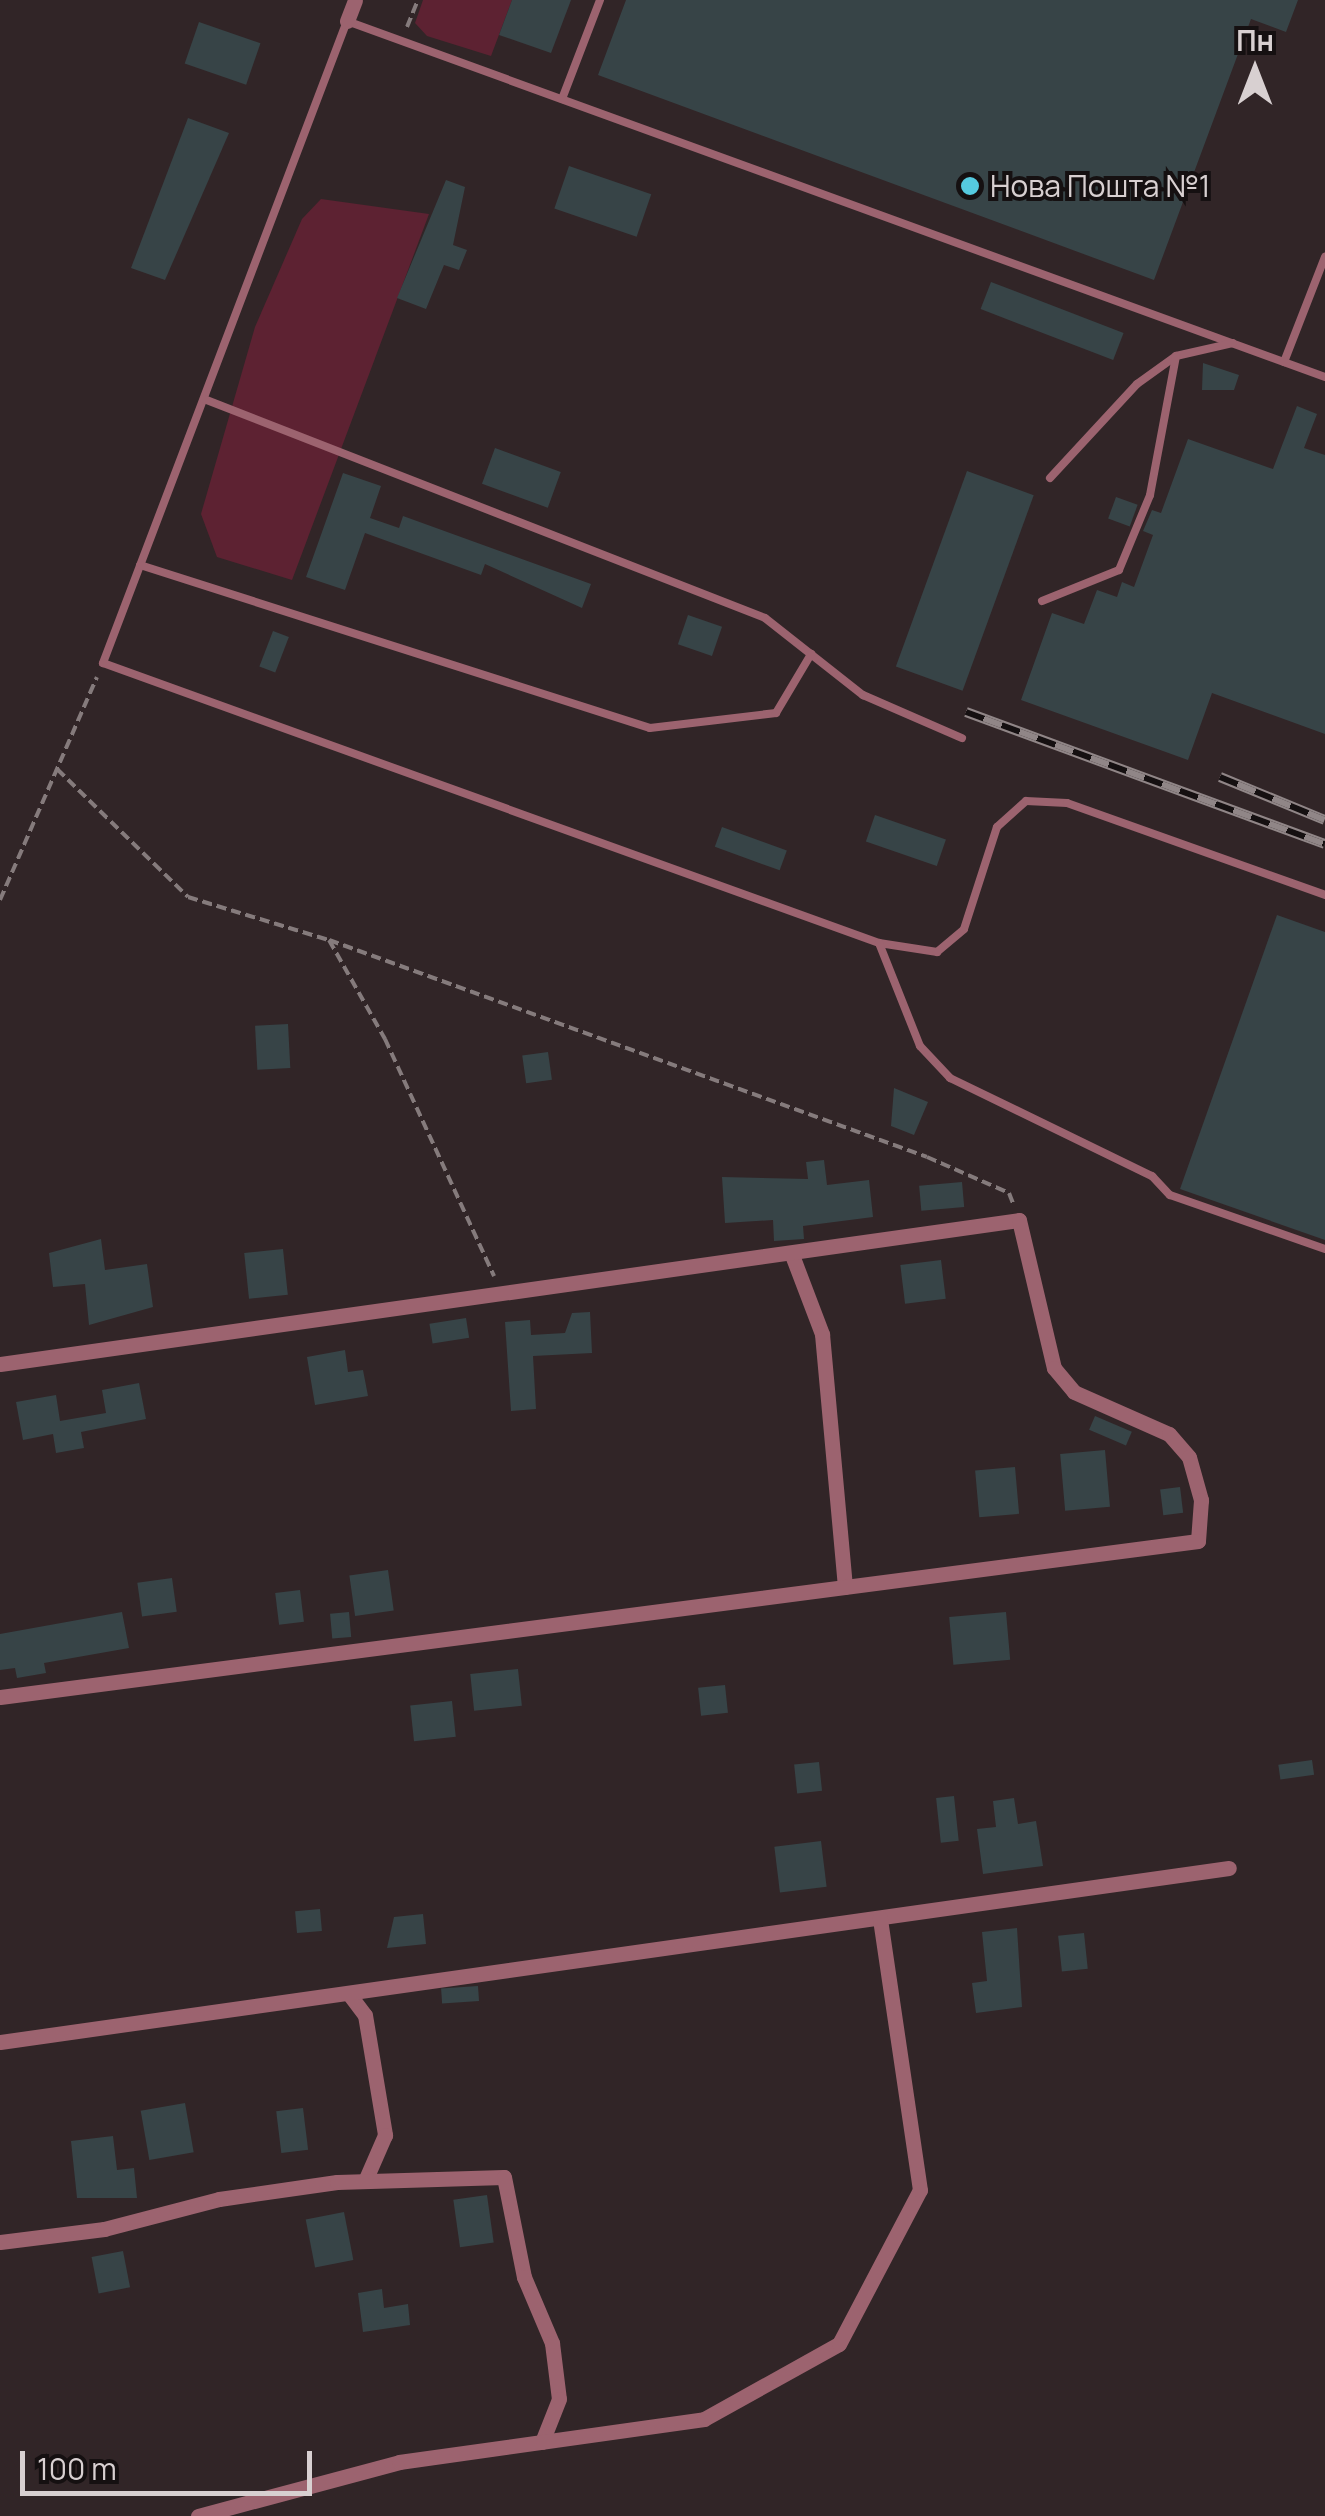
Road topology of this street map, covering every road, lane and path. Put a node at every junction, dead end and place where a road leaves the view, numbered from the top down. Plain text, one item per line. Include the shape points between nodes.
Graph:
1 (355, 0) edge
2 (418, 0) edge
3 (600, 0) edge
4 (347, 21) junction
5 (402, 41) junction
6 (562, 100) junction
7 (1325, 258) edge
8 (1233, 343) junction
9 (1176, 356) junction
10 (1284, 362) junction
11 (1325, 377) edge
12 (204, 399) junction
13 (1050, 478) dead end
14 (140, 565) junction
15 (1042, 602) dead end
16 (811, 654) junction
17 (103, 663) junction
18 (962, 738) dead end
19 (58, 769) junction
20 (1325, 895) edge
21 (0, 900) edge
22 (328, 940) junction
23 (879, 944) junction
24 (1019, 1220) junction
25 (1325, 1249) edge
26 (792, 1255) junction
27 (504, 1294) junction
28 (0, 1364) edge
29 (846, 1587) junction
30 (0, 1698) edge
31 (1229, 1868) dead end
32 (880, 1918) junction
33 (349, 1994) junction
34 (0, 2042) edge
35 (365, 2181) junction
36 (0, 2242) edge
37 (542, 2442) junction
38 (198, 2516) edge

1 - 4 street
2 - 5 path
3 - 6 lane
4 - 5 lane
4 - 12 lane
5 - 6 lane
6 - 8 lane
7 - 10 lane
8 - 9 lane
8 - 10 lane
9 - 13 lane via 1137,384
9 - 15 lane via 1150,494 1118,570
10 - 11 lane
12 - 14 lane
12 - 16 lane via 598,547 765,618
14 - 16 lane via 650,728 776,712
14 - 17 lane
16 - 18 lane via 864,695
17 - 19 path
17 - 23 lane
19 - 21 path
19 - 22 path via 188,898
20 - 23 lane via 1068,802 1026,801 997,828 964,928 937,952
22 - 24 path via 927,1157 1009,1193
22 - 27 path via 385,1039
23 - 25 lane via 920,1046 950,1078 1152,1176 1170,1196
24 - 26 street
24 - 29 street via 1054,1368 1074,1392 1168,1434 1188,1457 1201,1500 1198,1540
26 - 27 street
26 - 29 street via 822,1334
27 - 28 street
29 - 30 street
31 - 32 street
32 - 33 street
32 - 37 street via 920,2190 839,2344 704,2419
33 - 34 street
33 - 35 street via 364,2015 385,2135
35 - 36 street via 219,2199 104,2230
35 - 37 street via 504,2177 524,2277 552,2343 559,2399
37 - 38 street via 399,2462

